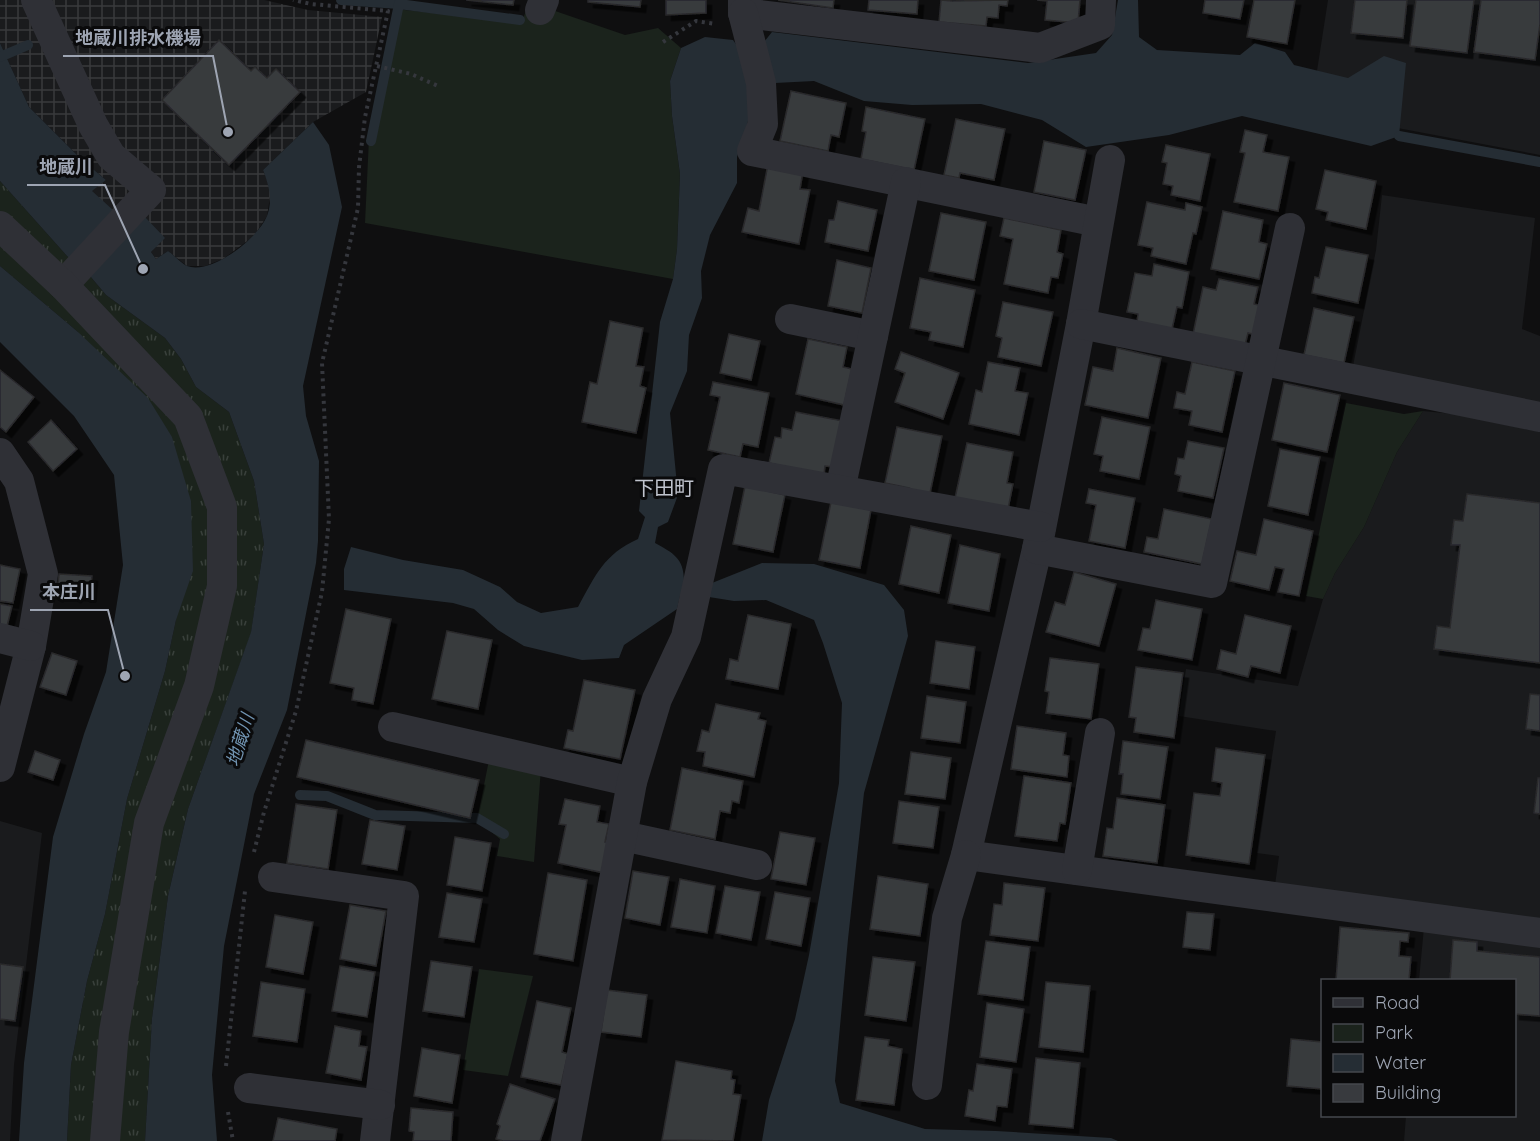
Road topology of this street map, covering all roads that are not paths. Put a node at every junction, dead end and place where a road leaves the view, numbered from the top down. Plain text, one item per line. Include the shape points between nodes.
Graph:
1 (36, 0) edge
2 (1101, 0) edge
3 (745, 16) edge
4 (1110, 160) dead end
5 (906, 182) junction
6 (1098, 222) junction
7 (0, 226) edge
8 (1290, 228) dead end
9 (63, 285) junction
10 (790, 319) dead end
11 (1081, 324) junction
12 (873, 336) junction
13 (1261, 359) junction
14 (1540, 417) edge
15 (0, 453) edge
16 (840, 490) junction
17 (1039, 538) junction
18 (0, 638) edge
19 (31, 646) junction
20 (393, 727) dead end
21 (1100, 733) dead end
22 (0, 767) edge
23 (632, 782) junction
24 (623, 836) junction
25 (966, 855) junction
26 (757, 865) dead end
27 (1077, 870) junction
28 (259, 881) road end
29 (1540, 933) edge
30 (927, 1085) dead end
31 (234, 1089) road end
32 (380, 1105) junction
33 (105, 1141) edge
34 (375, 1141) edge
35 (567, 1141) edge

1 - 9 street via 111,156 151,190
2 - 3 street via 1100,25 1040,48
3 - 5 street via 761,82 763,124 752,152
4 - 6 street
5 - 6 street
5 - 12 street
6 - 11 street
7 - 9 street
8 - 13 street
9 - 33 street via 188,417 222,507 222,586 201,675 149,823 114,1032
10 - 12 street
11 - 13 street
11 - 17 street
12 - 16 street
13 - 14 street
13 - 17 street via 1212,583
15 - 19 street via 19,481 43,574
16 - 17 street
16 - 23 street via 723,469 686,637 657,699
17 - 25 street
18 - 19 street
19 - 22 street
20 - 23 street
21 - 27 street
23 - 24 street
24 - 26 street
24 - 35 street
25 - 27 street
25 - 30 street via 947,918
27 - 29 street
28 - 32 street via 404,896
31 - 32 street
32 - 34 street

